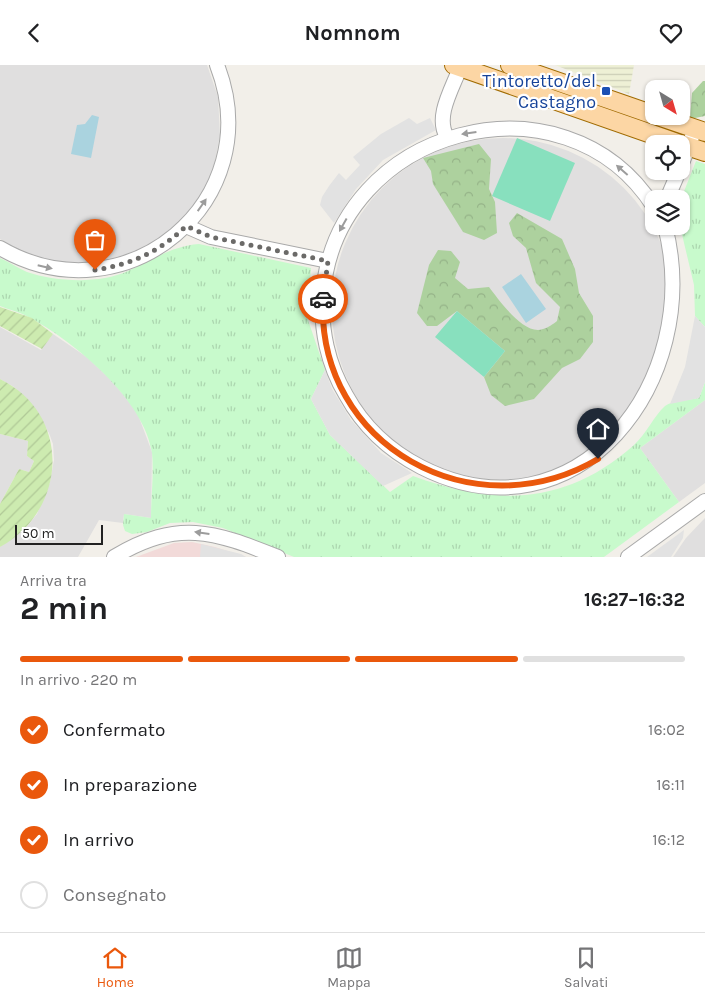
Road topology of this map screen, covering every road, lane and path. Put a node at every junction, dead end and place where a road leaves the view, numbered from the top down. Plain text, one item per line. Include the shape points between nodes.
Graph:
1 (217, 65) edge
2 (510, 65) edge
3 (459, 66) edge
4 (645, 112) edge
5 (683, 125) edge
6 (700, 131) edge
7 (655, 135) edge
8 (447, 137) junction
9 (690, 139) edge
10 (690, 148) edge
11 (705, 153) edge
12 (645, 196) edge
13 (186, 226) junction
14 (668, 235) edge
15 (0, 248) edge
16 (328, 261) junction
17 (684, 305) dead end
18 (647, 414) dead end
19 (705, 501) edge
20 (249, 547) junction
21 (114, 557) edge
22 (262, 557) edge
23 (278, 557) edge
24 (628, 557) edge

13 -> 1 street via 214,186 226,147 228,105
2 - 4 main road
3 - 7 main road
3 - 8 street via 442,116
5 - 6 main road
6 - 9 street
12 -> 8 street via 612,162 569,139 514,130
8 -> 16 street via 402,160 366,191 343,224
10 - 11 main road
15 -> 13 street via 23,260 47,267 68,271 95,270 122,265 147,254
13 - 16 street via 211,237
14 - 17 street via 678,260
16 - 18 street via 323,293 324,327 331,361 341,386 360,417 379,438 425,469 449,479 482,486 508,487 542,482 567,475 598,459 625,439
19 - 24 street
20 -> 21 street via 216,535 183,532 148,540
20 - 22 street
20 - 23 street

